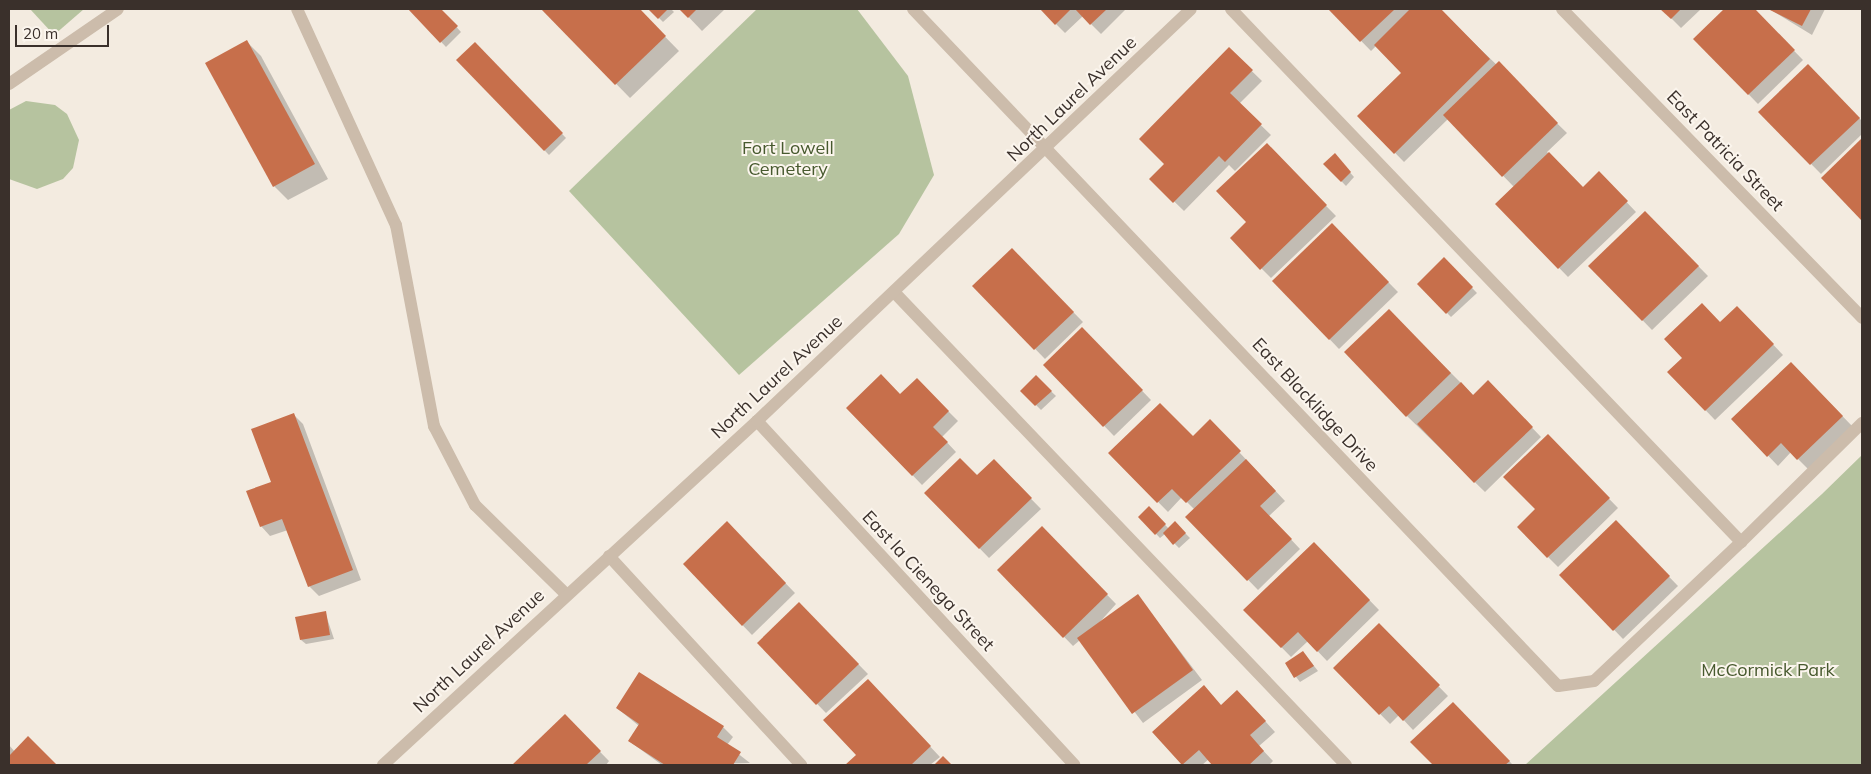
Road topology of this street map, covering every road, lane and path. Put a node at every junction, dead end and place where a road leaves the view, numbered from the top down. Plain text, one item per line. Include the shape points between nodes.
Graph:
1 (118, 9) edge
2 (297, 9) edge
3 (912, 9) edge
4 (1191, 9) edge
5 (1230, 9) edge
6 (1562, 9) edge
7 (9, 84) edge
8 (1048, 148) junction
9 (894, 292) junction
10 (1862, 318) edge
11 (757, 421) junction
12 (1862, 423) edge
13 (1742, 542) junction
14 (609, 556) junction
15 (566, 594) junction
16 (383, 765) edge
17 (802, 765) edge
18 (1074, 765) edge
19 (1346, 765) edge

1 - 7 street
2 - 15 street via 396,225 434,426 475,505
3 - 8 street, East Blacklidge Drive
4 - 8 street, North Laurel Avenue
5 - 13 street
6 - 10 street, East Patricia Street
8 - 9 street, North Laurel Avenue
8 - 13 street, East Blacklidge Drive via 1558,686 1594,681
9 - 11 street, North Laurel Avenue
9 - 19 street
11 - 14 street, North Laurel Avenue
11 - 18 street, East la Cienega Street
12 - 13 street
14 - 15 street, North Laurel Avenue
14 - 17 street
15 - 16 street, North Laurel Avenue

